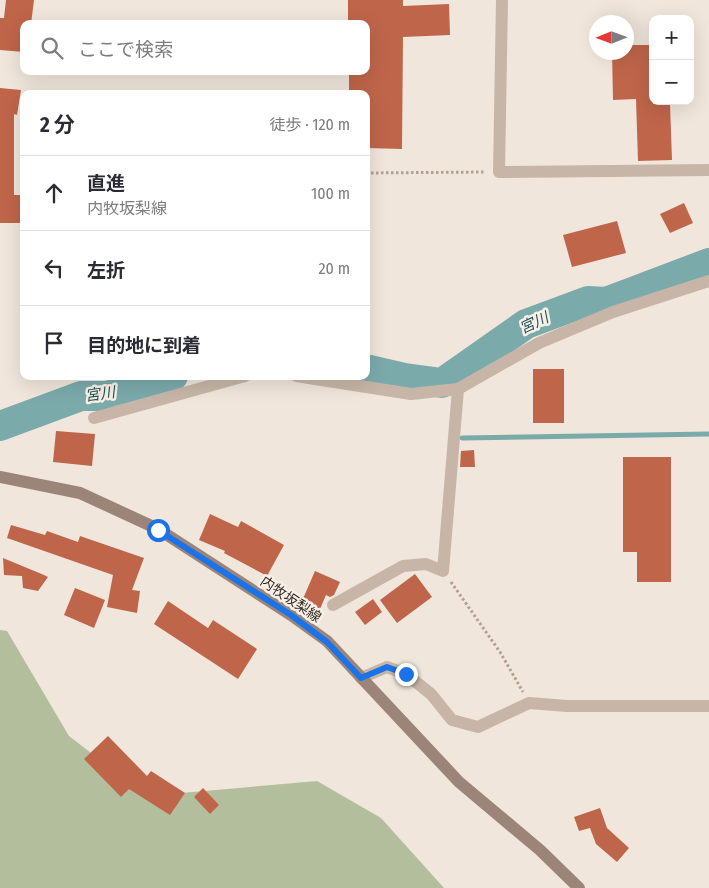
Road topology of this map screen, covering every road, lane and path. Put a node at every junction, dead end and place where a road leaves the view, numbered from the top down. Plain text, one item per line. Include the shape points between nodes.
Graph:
1 (502, 0) edge
2 (709, 170) edge
3 (499, 172) junction
4 (370, 173) edge
5 (709, 281) edge
6 (231, 380) edge
7 (322, 380) edge
8 (458, 389) junction
9 (94, 418) dead end
10 (0, 477) edge
11 (443, 571) junction
12 (333, 605) dead end
13 (361, 678) junction
14 (530, 703) junction
15 (709, 706) edge
16 (579, 888) edge

1 - 3 street
2 - 3 street
3 - 4 path
5 - 8 street via 613,312 538,343
6 - 9 street
7 - 8 street via 411,394
8 - 11 street
10 - 13 main road, 内牧坂梨線 via 80,493 158,530 291,615 327,642
11 - 12 street via 426,564 404,566
11 - 14 path via 500,652
13 - 14 street via 387,667 406,674 430,694 452,720 478,727
13 - 16 main road, 内牧坂梨線 via 459,782 540,850
14 - 15 street

